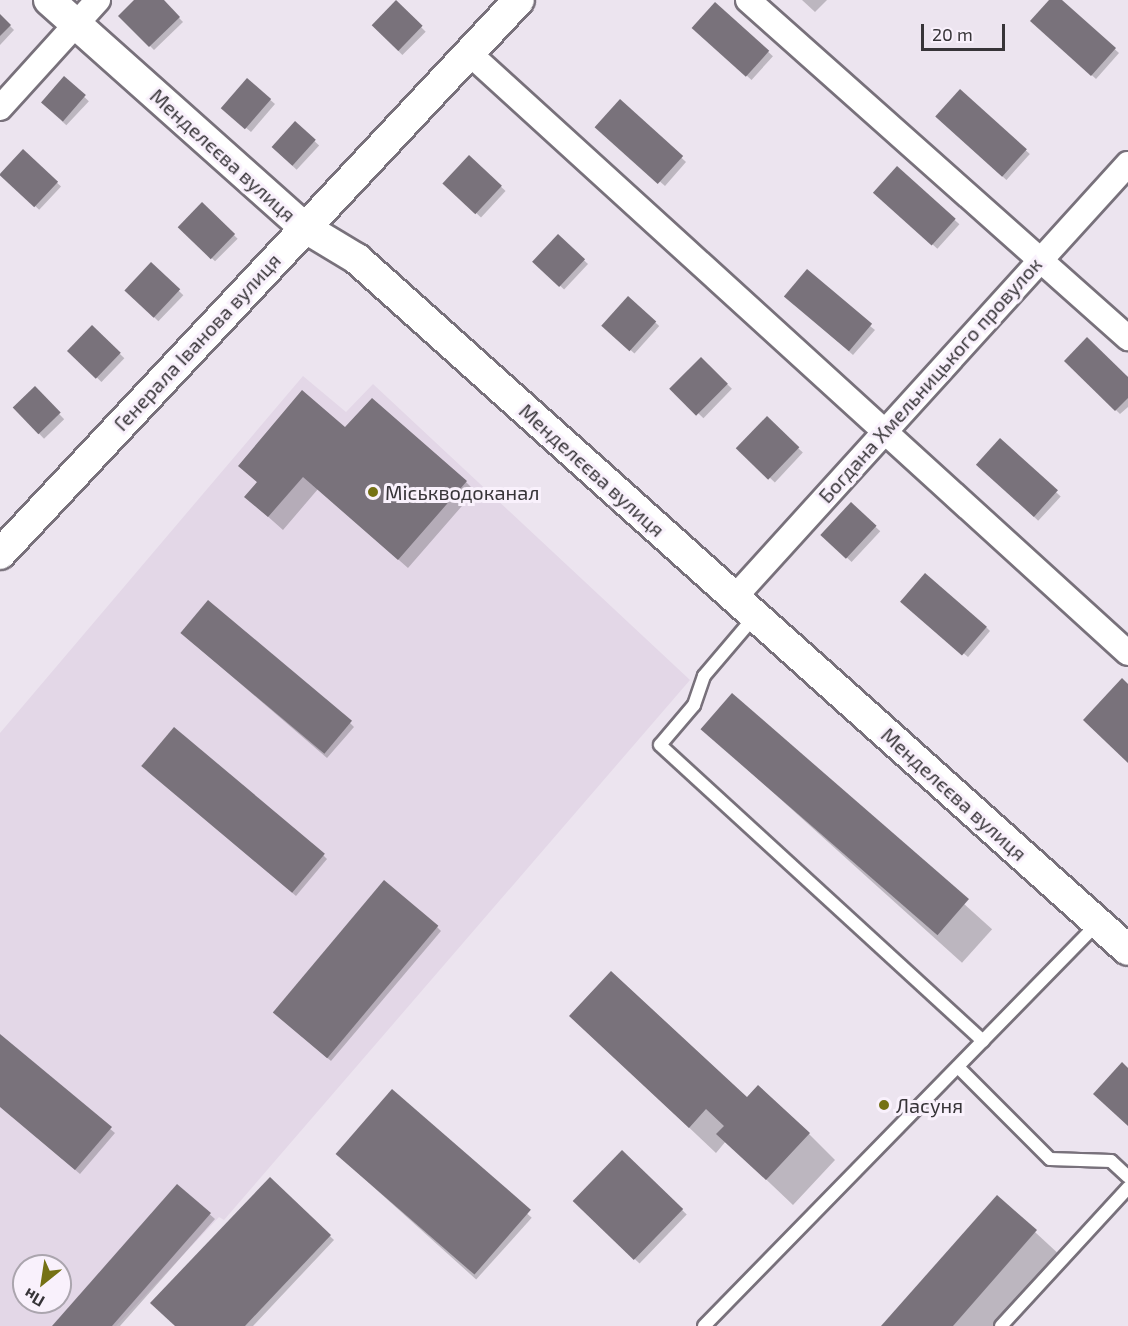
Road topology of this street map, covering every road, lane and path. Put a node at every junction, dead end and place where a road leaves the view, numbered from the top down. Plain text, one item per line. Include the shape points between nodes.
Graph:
1 (49, 0) edge
2 (98, 0) edge
3 (519, 0) edge
4 (748, 0) edge
5 (76, 24) junction
6 (469, 53) junction
7 (0, 108) edge
8 (1128, 164) edge
9 (304, 227) junction
10 (1039, 259) junction
11 (1128, 338) edge
12 (883, 430) junction
13 (0, 554) edge
14 (744, 607) junction
15 (1128, 653) edge
16 (1098, 923) junction
17 (1128, 950) edge
18 (983, 1041) junction
19 (958, 1067) junction
20 (1128, 1177) edge
21 (1128, 1188) edge
22 (704, 1326) edge
23 (1001, 1326) edge

1 - 5 street, Менделєєва вулиця
2 - 5 street
3 - 6 street, Генерала Іванова вулиця
4 - 10 street
5 - 7 street
5 - 9 street, Менделєєва вулиця
6 - 9 street, Генерала Іванова вулиця
6 - 12 street
8 - 10 street, Богдана Хмельницького провулок
9 - 13 street, Генерала Іванова вулиця
9 - 14 street, Менделєєва вулиця via 357,259
10 - 11 street
10 - 12 street, Богдана Хмельницького провулок
12 - 14 street, Богдана Хмельницького провулок
12 - 15 street
14 - 16 street, Менделєєва вулиця
14 - 18 lane via 704,676 694,705 660,745
16 - 17 street, Менделєєва вулиця
16 - 18 lane
18 - 19 lane
19 - 20 lane via 1050,1160 1111,1161
19 - 22 lane
21 - 23 lane

